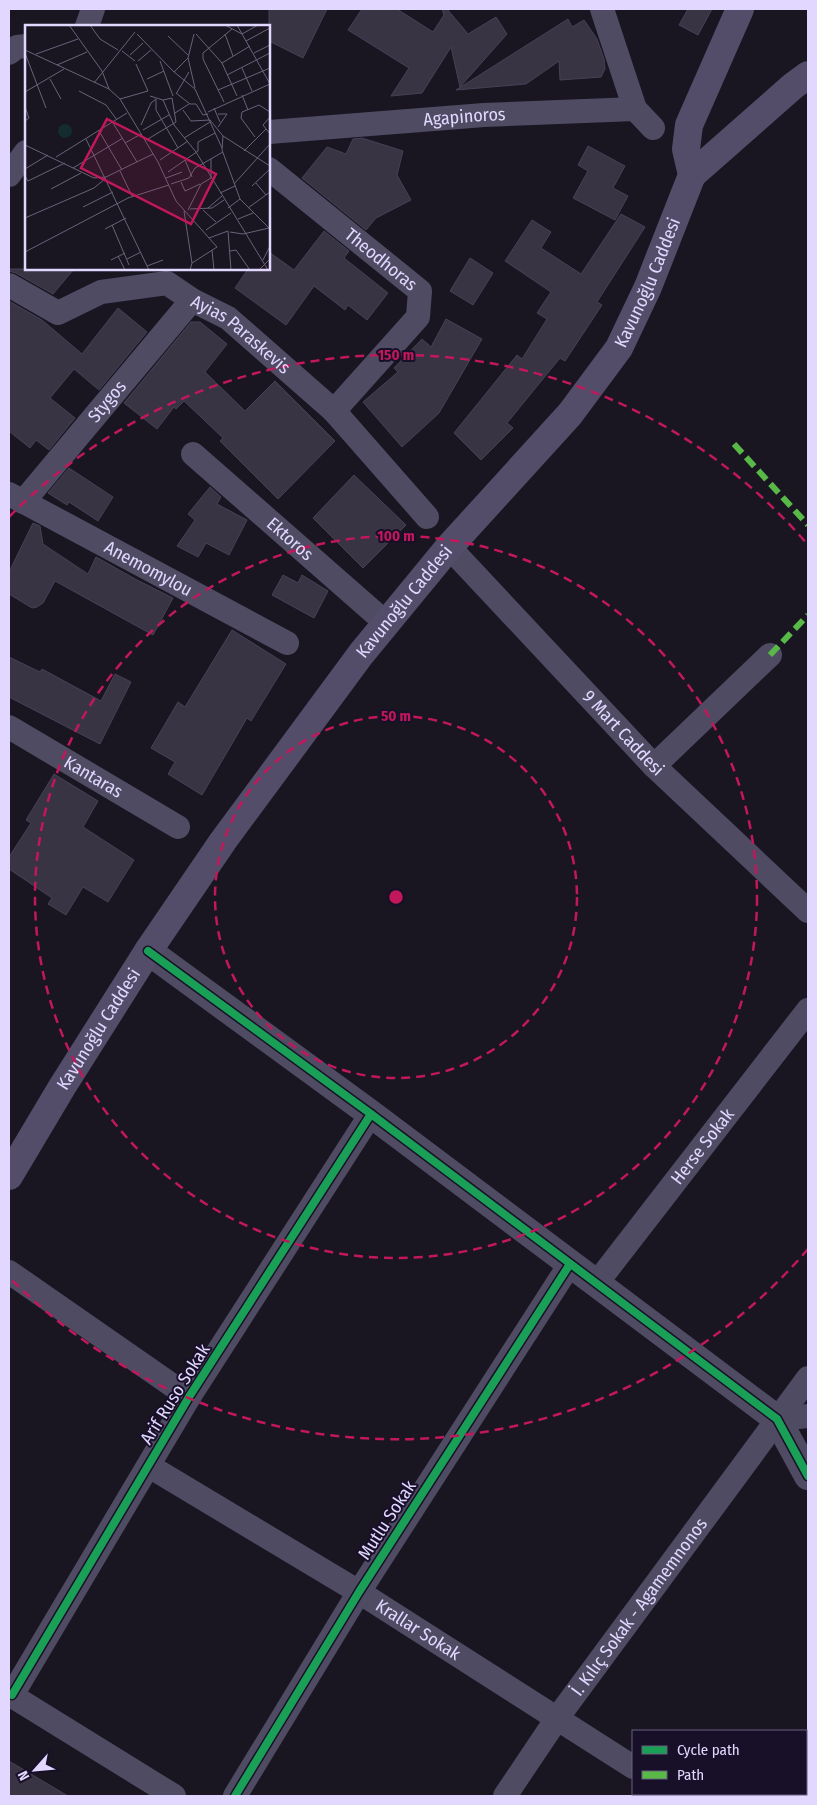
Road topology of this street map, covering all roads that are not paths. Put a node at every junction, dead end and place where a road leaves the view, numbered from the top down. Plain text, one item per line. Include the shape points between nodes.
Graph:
1 (93, 9) edge
2 (602, 9) edge
3 (740, 9) edge
4 (87, 25) edge
5 (25, 46) edge
6 (9, 53) edge
7 (808, 76) edge
8 (635, 109) junction
9 (653, 128) dead end
10 (270, 132) edge
11 (25, 153) edge
12 (270, 169) edge
13 (9, 175) edge
14 (692, 175) junction
15 (164, 276) edge
16 (9, 285) edge
17 (192, 300) junction
18 (334, 411) junction
19 (193, 454) dead end
20 (16, 498) edge
21 (427, 517) dead end
22 (448, 547) junction
23 (386, 623) junction
24 (287, 643) dead end
25 (770, 655) dead end
26 (9, 727) edge
27 (654, 766) junction
28 (178, 827) dead end
29 (808, 911) edge
30 (148, 951) junction
31 (808, 1010) edge
32 (370, 1114) junction
33 (9, 1176) edge
34 (570, 1264) junction
35 (9, 1272) edge
36 (596, 1284) junction
37 (808, 1378) edge
38 (189, 1397) junction
39 (808, 1416) edge
40 (777, 1420) junction
41 (149, 1466) junction
42 (808, 1476) edge
43 (359, 1592) junction
44 (10, 1695) edge
45 (558, 1717) junction
46 (632, 1766) edge
47 (174, 1796) edge
48 (235, 1796) edge
49 (505, 1796) edge

1 - 4 street
2 - 8 street
3 - 14 main road via 689,124 686,149
5 - 6 street
7 - 14 main road
8 - 9 street
8 - 10 street, Agapinoros via 484,115
11 - 13 street
12 - 18 street, Theodhoras via 420,291 418,317
14 - 22 main road, Kavunoğlu Caddesi via 648,287 619,348 570,414
15 - 16 street, Ayias Paraskevis via 102,292 58,313
15 - 17 street, Ayias Paraskevis
17 - 18 street, Ayias Paraskevis via 228,318
17 - 20 street, Stygos
18 - 21 street, Ayias Paraskevis
19 - 23 street, Ektoros
20 - 24 street, Anemomylou
22 - 23 main road, Kavunoğlu Caddesi
22 - 27 street, 9 Mart Caddesi
23 - 30 main road, Kavunoğlu Caddesi via 223,840
25 - 27 street
26 - 28 street, Kantaras
27 - 29 street, 9 Mart Caddesi
30 - 32 street
30 - 33 main road, Kavunoğlu Caddesi
31 - 36 street, Herse Sokak
32 - 34 street
32 - 38 street, Arif Ruso Sokak
34 - 36 street
34 - 43 street, Mutlu Sokak
35 - 38 street
36 - 40 street
37 - 40 street, İ. Kılıç Sokak - Agamemnonos
38 - 41 street, Arif Ruso Sokak
39 - 40 street
40 - 42 street
40 - 45 street, İ. Kılıç Sokak - Agamemnonos
41 - 43 street, Krallar Sokak
41 - 44 street, Arif Ruso Sokak
43 - 45 street, Krallar Sokak
43 - 48 street, Mutlu Sokak
44 - 47 street
45 - 46 street, Krallar Sokak
45 - 49 street, İ. Kılıç Sokak - Agamemnonos

